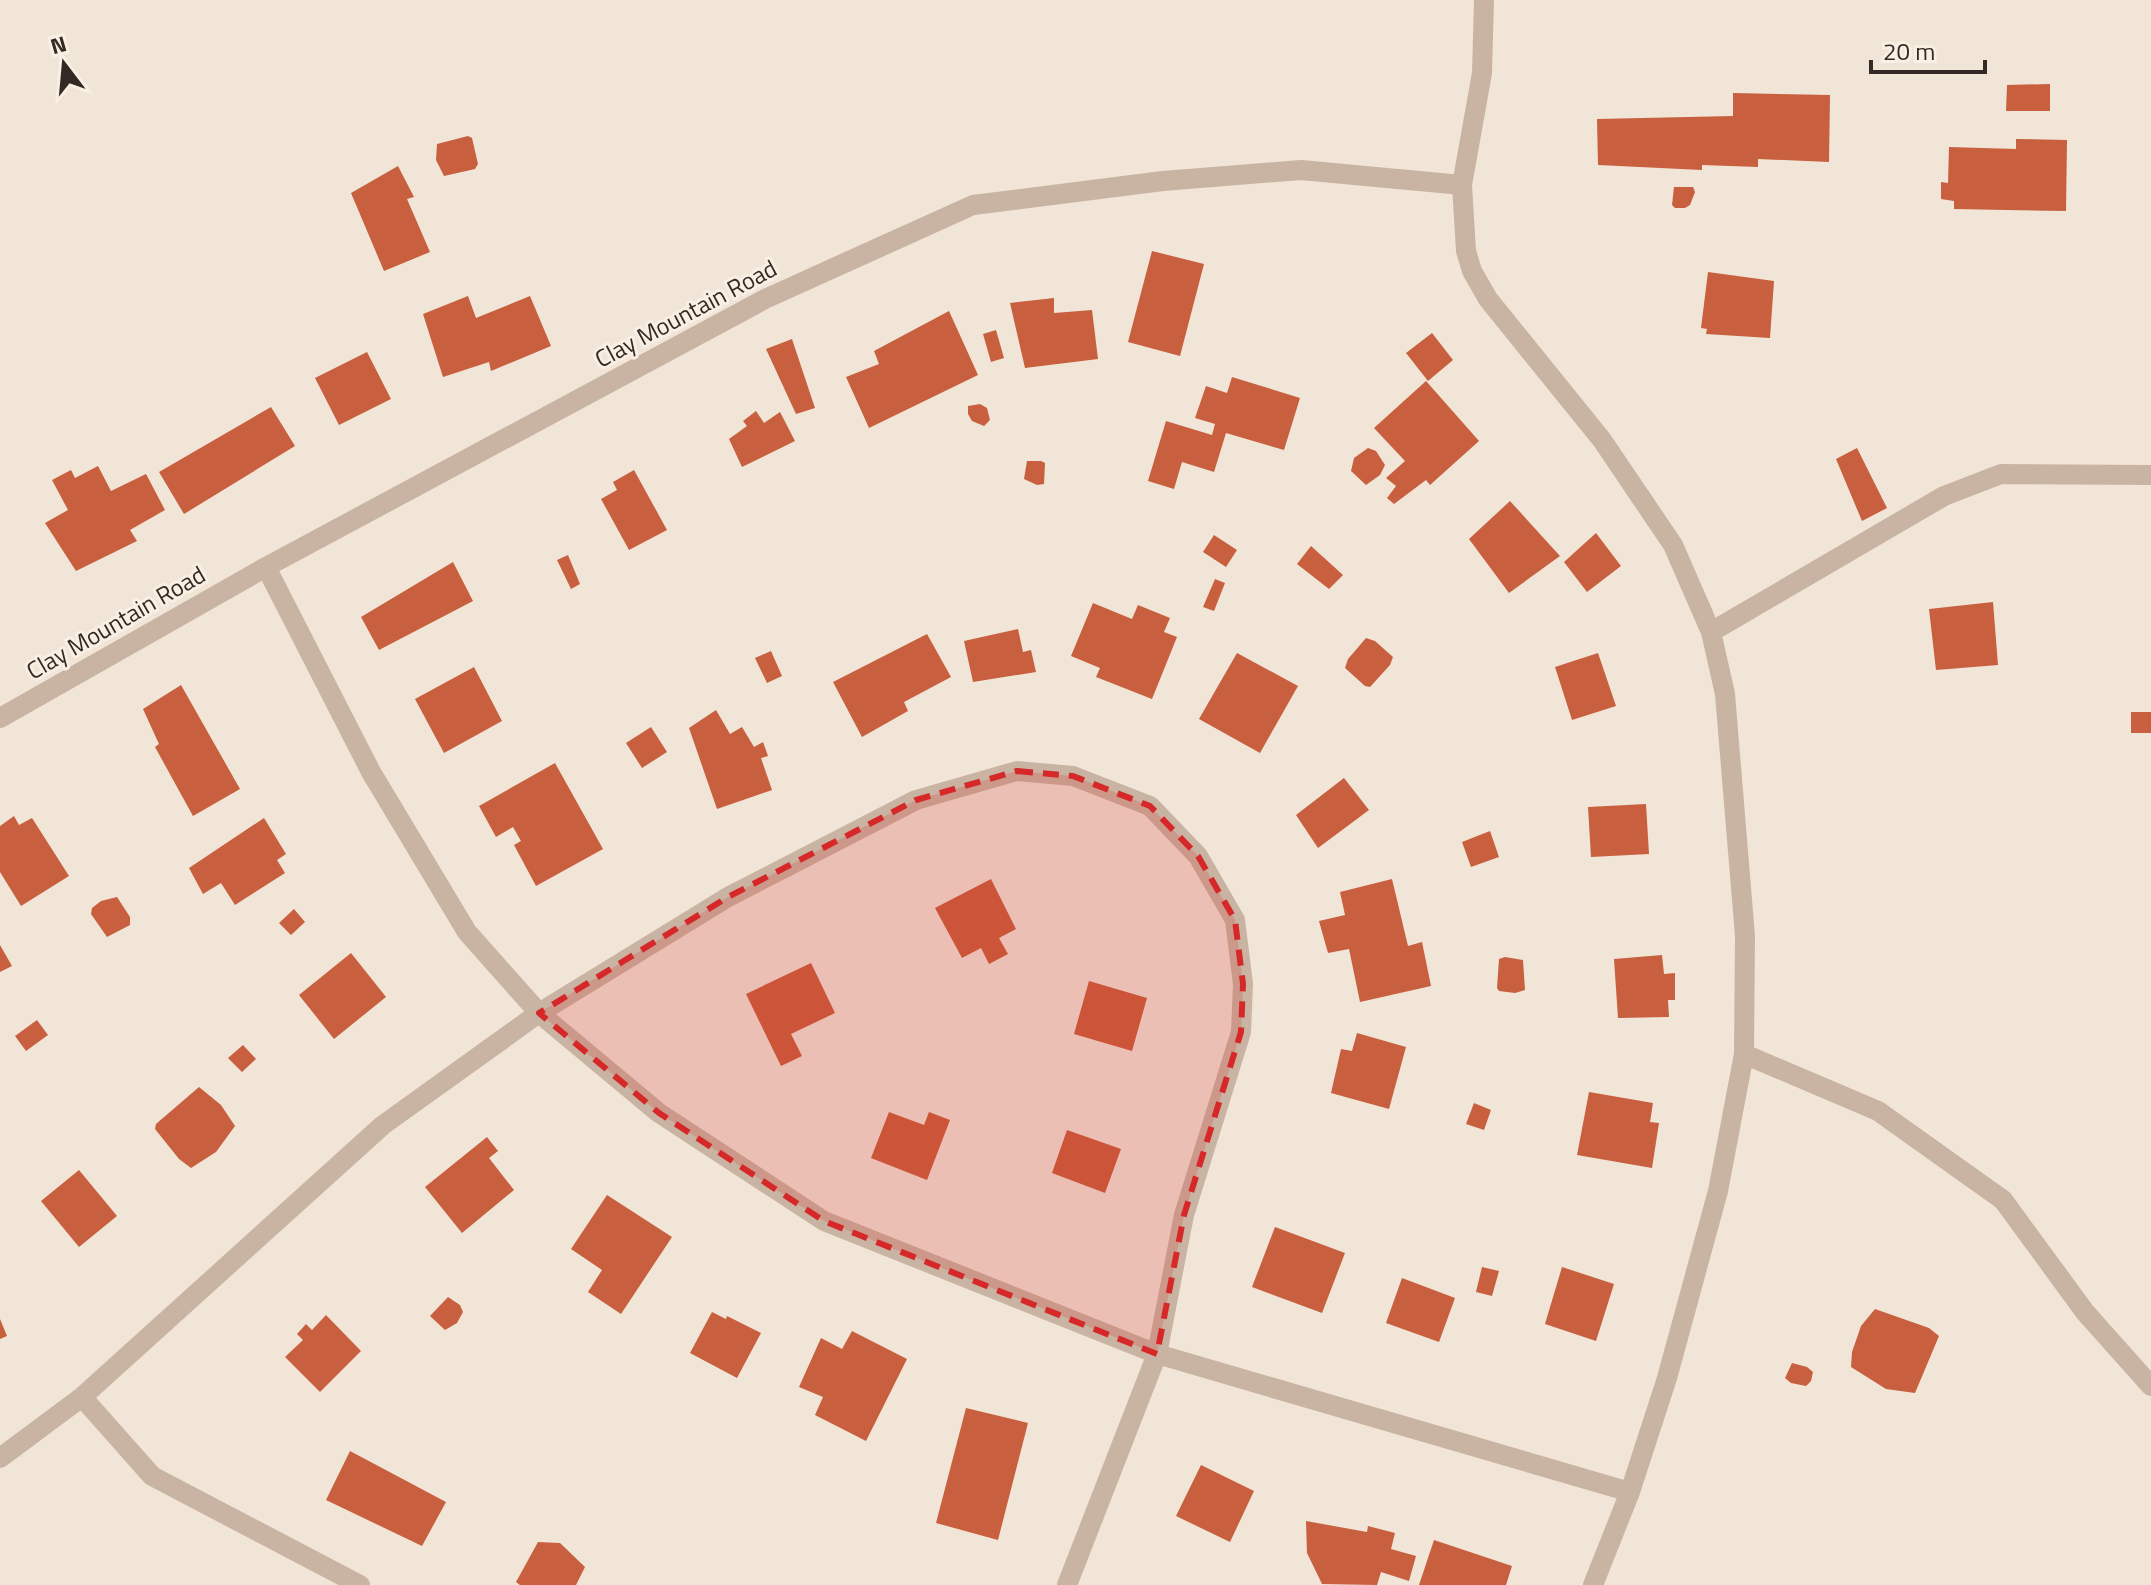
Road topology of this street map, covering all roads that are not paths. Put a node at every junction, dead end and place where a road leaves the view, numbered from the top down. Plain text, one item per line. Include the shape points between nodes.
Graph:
1 (1484, 0) edge
2 (1462, 185) junction
3 (2151, 475) edge
4 (266, 567) junction
5 (1711, 632) junction
6 (0, 718) edge
7 (539, 1013) junction
8 (1744, 1054) junction
9 (1157, 1354) junction
10 (2151, 1386) edge
11 (82, 1397) junction
12 (0, 1458) edge
13 (1630, 1492) junction
14 (360, 1585) edge
15 (1067, 1585) edge
16 (1593, 1585) edge

1 - 2 street via 1482,73
2 - 4 street, Clay Mountain Road via 1301,170 973,205 765,299
2 - 5 street via 1466,251 1480,285 1602,440 1673,545
3 - 5 street via 2001,474 1944,496
4 - 6 street, Clay Mountain Road
4 - 7 street via 371,772 467,932
5 - 8 street via 1725,694 1745,936
7 - 9 street via 659,1113 824,1221
7 - 9 street via 728,897 916,800 1017,771 1073,776 1150,806 1198,856 1235,920 1243,984 1241,1032 1184,1215
7 - 11 street via 383,1125
8 - 10 street via 1878,1111 2003,1200 2085,1312
8 - 13 street via 1718,1191
9 - 13 street
9 - 15 street
11 - 12 street
11 - 14 street via 152,1476
13 - 16 street

